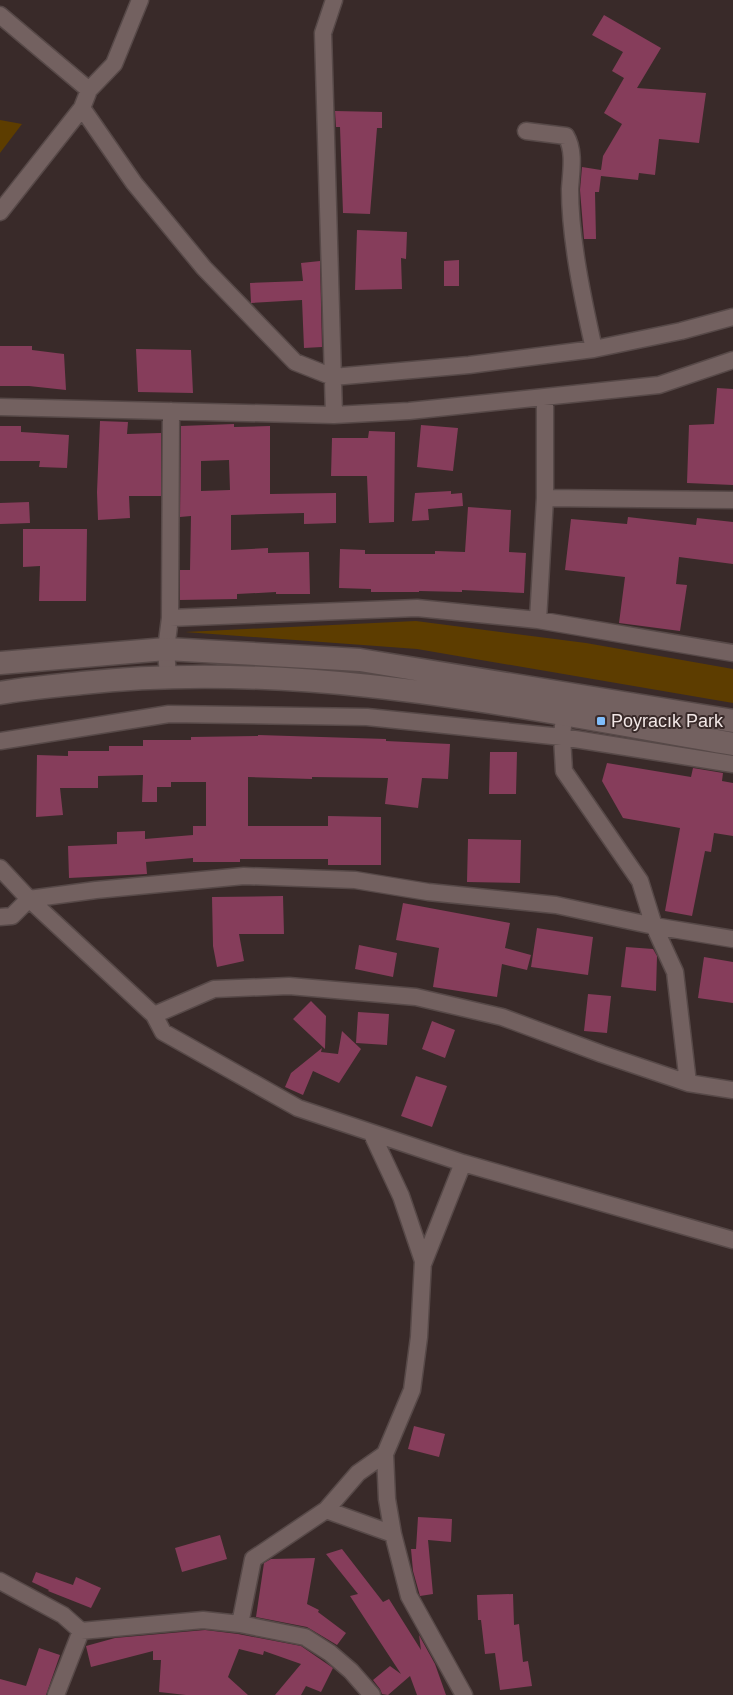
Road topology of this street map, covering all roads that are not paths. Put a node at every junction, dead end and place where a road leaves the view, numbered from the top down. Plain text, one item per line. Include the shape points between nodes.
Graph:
1 (140, 0) edge
2 (334, 0) edge
3 (0, 15) edge
4 (89, 90) junction
5 (82, 108) junction
6 (526, 131) dead end
7 (0, 212) edge
8 (733, 317) edge
9 (594, 349) junction
10 (733, 360) edge
11 (333, 377) junction
12 (545, 398) junction
13 (0, 407) edge
14 (172, 411) junction
15 (334, 415) junction
16 (545, 498) junction
17 (733, 500) edge
18 (170, 618) junction
19 (538, 620) junction
20 (166, 648) junction
21 (733, 653) edge
22 (0, 663) edge
23 (168, 677) junction
24 (0, 693) edge
25 (567, 703) junction
26 (733, 721) edge
27 (562, 737) junction
28 (0, 741) edge
29 (733, 744) edge
30 (733, 764) edge
31 (0, 868) edge
32 (29, 899) junction
33 (0, 917) edge
34 (654, 926) junction
35 (733, 939) edge
36 (154, 1015) junction
37 (688, 1082) junction
38 (733, 1090) edge
39 (372, 1134) junction
40 (463, 1163) junction
41 (733, 1240) edge
42 (422, 1264) junction
43 (384, 1454) junction
44 (326, 1510) junction
45 (392, 1534) junction
46 (0, 1581) edge
47 (240, 1624) junction
48 (81, 1631) junction
49 (56, 1695) edge
50 (372, 1695) edge
51 (464, 1695) edge

1 - 4 street via 114,64
2 - 11 street via 323,33
3 - 4 street
4 - 5 street
5 - 7 street
5 - 11 street via 134,183 204,268 295,362
6 - 9 street via 566,136 571,145 570,199 576,254
8 - 9 street
9 - 11 street via 469,365
10 - 12 street via 659,385
11 - 15 street
12 - 15 street
12 - 16 street
13 - 14 street
14 - 15 street
14 - 18 street
16 - 17 street
16 - 19 street
18 - 19 street via 417,608
18 - 20 street
19 - 21 street
20 - 22 main road
20 - 23 street
20 - 25 main road via 360,660
23 - 24 main road via 118,679
23 - 25 main road via 344,682 456,696
25 - 26 main road
25 - 27 street
25 - 29 main road
27 - 28 street via 367,717 169,714
27 - 30 street
27 - 34 street via 564,771 640,880
31 - 32 street
32 - 33 street via 12,916
32 - 34 street via 244,876 355,880 428,892 556,905
32 - 36 street
34 - 35 street
34 - 37 street via 675,972
36 - 37 street via 214,989 289,986 416,996 502,1017
36 - 39 street via 163,1032 298,1108
37 - 38 street
39 - 40 street
39 - 42 street via 402,1196
40 - 41 street
40 - 42 street
42 - 43 street via 419,1337 412,1390
43 - 44 street via 358,1473
43 - 45 street
44 - 45 street
44 - 47 street via 253,1560
45 - 51 street via 409,1596
46 - 48 street via 63,1615
47 - 48 street via 203,1620
47 - 50 street via 305,1637 351,1671
48 - 49 street

